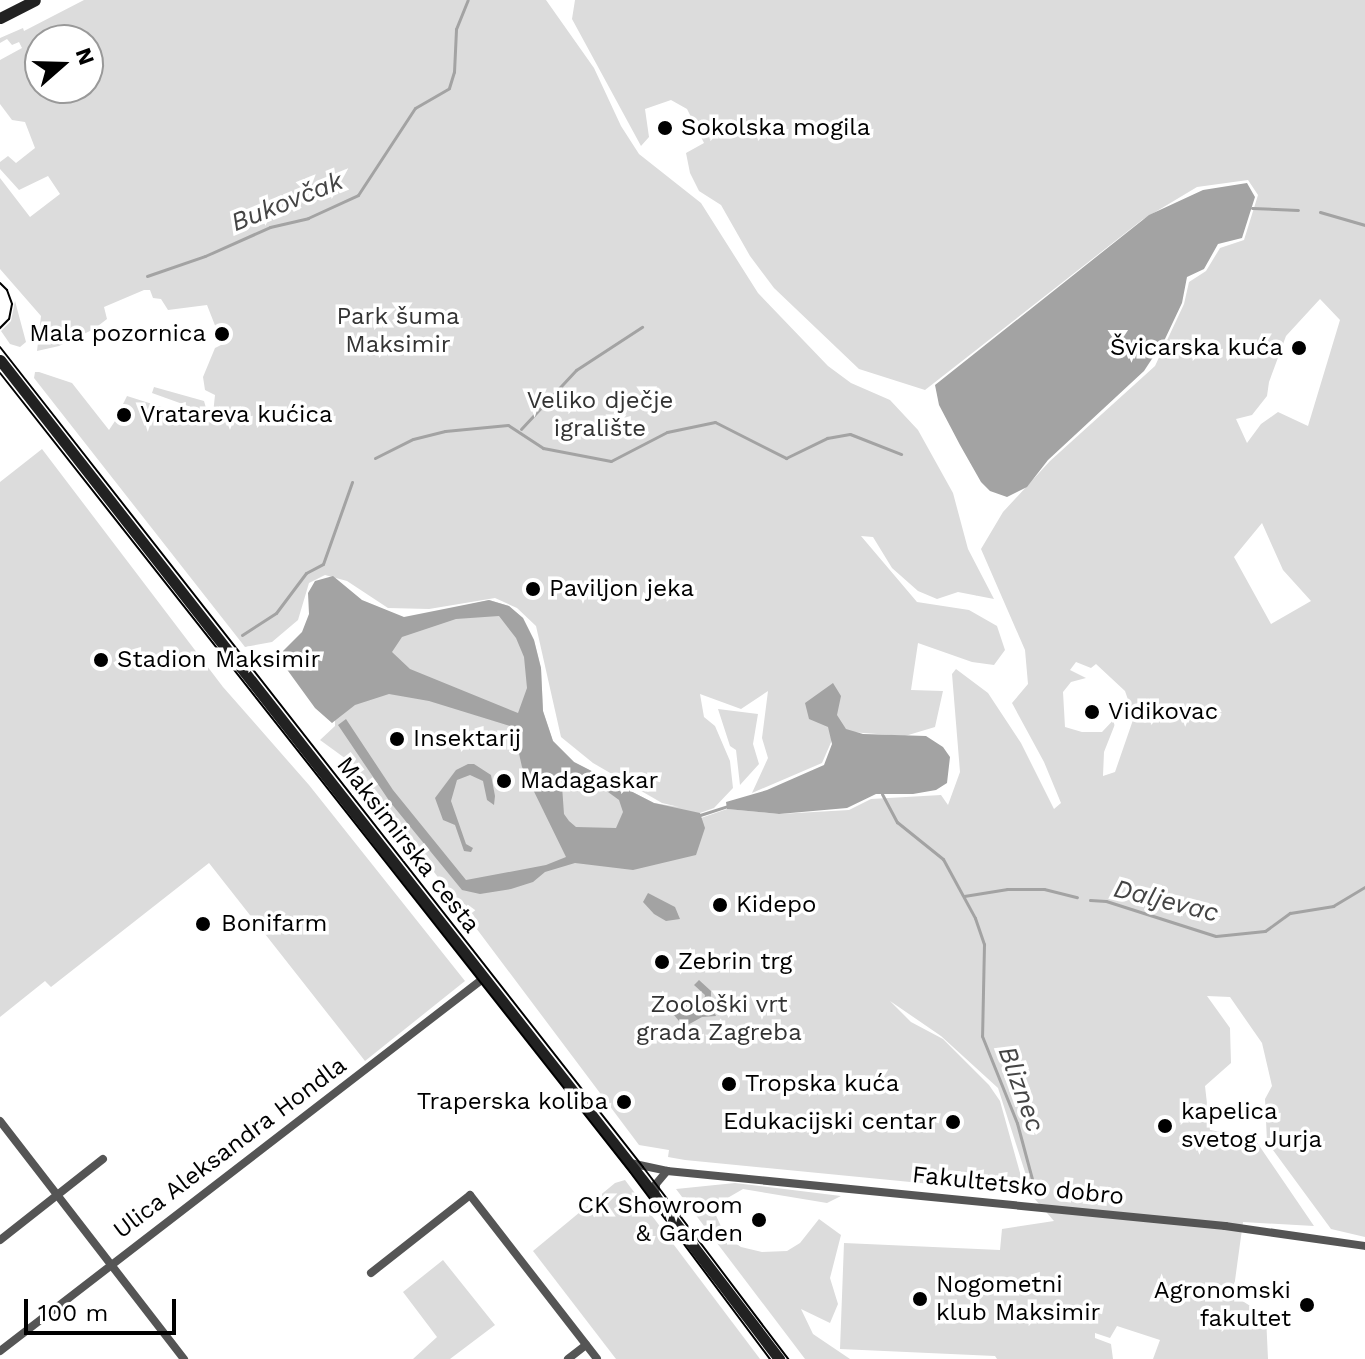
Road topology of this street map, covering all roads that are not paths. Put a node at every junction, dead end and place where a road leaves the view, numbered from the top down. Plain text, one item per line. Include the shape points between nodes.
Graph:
1 (35, 0) edge
2 (0, 18) edge
3 (0, 360) edge
4 (484, 978) junction
5 (0, 1121) edge
6 (103, 1159) dead end
7 (629, 1162) junction
8 (667, 1171) junction
9 (58, 1195) junction
10 (655, 1196) junction
11 (0, 1240) edge
12 (1365, 1246) edge
13 (112, 1264) junction
14 (371, 1273) dead end
15 (586, 1345) junction
16 (0, 1351) edge
17 (184, 1359) edge
18 (568, 1359) edge
19 (597, 1359) edge
20 (779, 1359) edge

1 - 2 main road
3 - 4 main road, Maksimirska cesta
4 - 7 main road, Maksimirska cesta
4 - 13 street, Ulica Aleksandra Hondla
5 - 9 street
6 - 9 street
7 - 8 street, Fakultetsko dobro
7 - 10 main road, Maksimirska cesta
8 - 10 street via 656,1184
8 - 12 street, Fakultetsko dobro via 1225,1226
9 - 11 street
9 - 13 street
10 - 20 main road, Maksimirska cesta
13 - 16 street, Ulica Aleksandra Hondla
13 - 17 street
14 - 15 street via 470,1195
15 - 18 street
15 - 19 street

